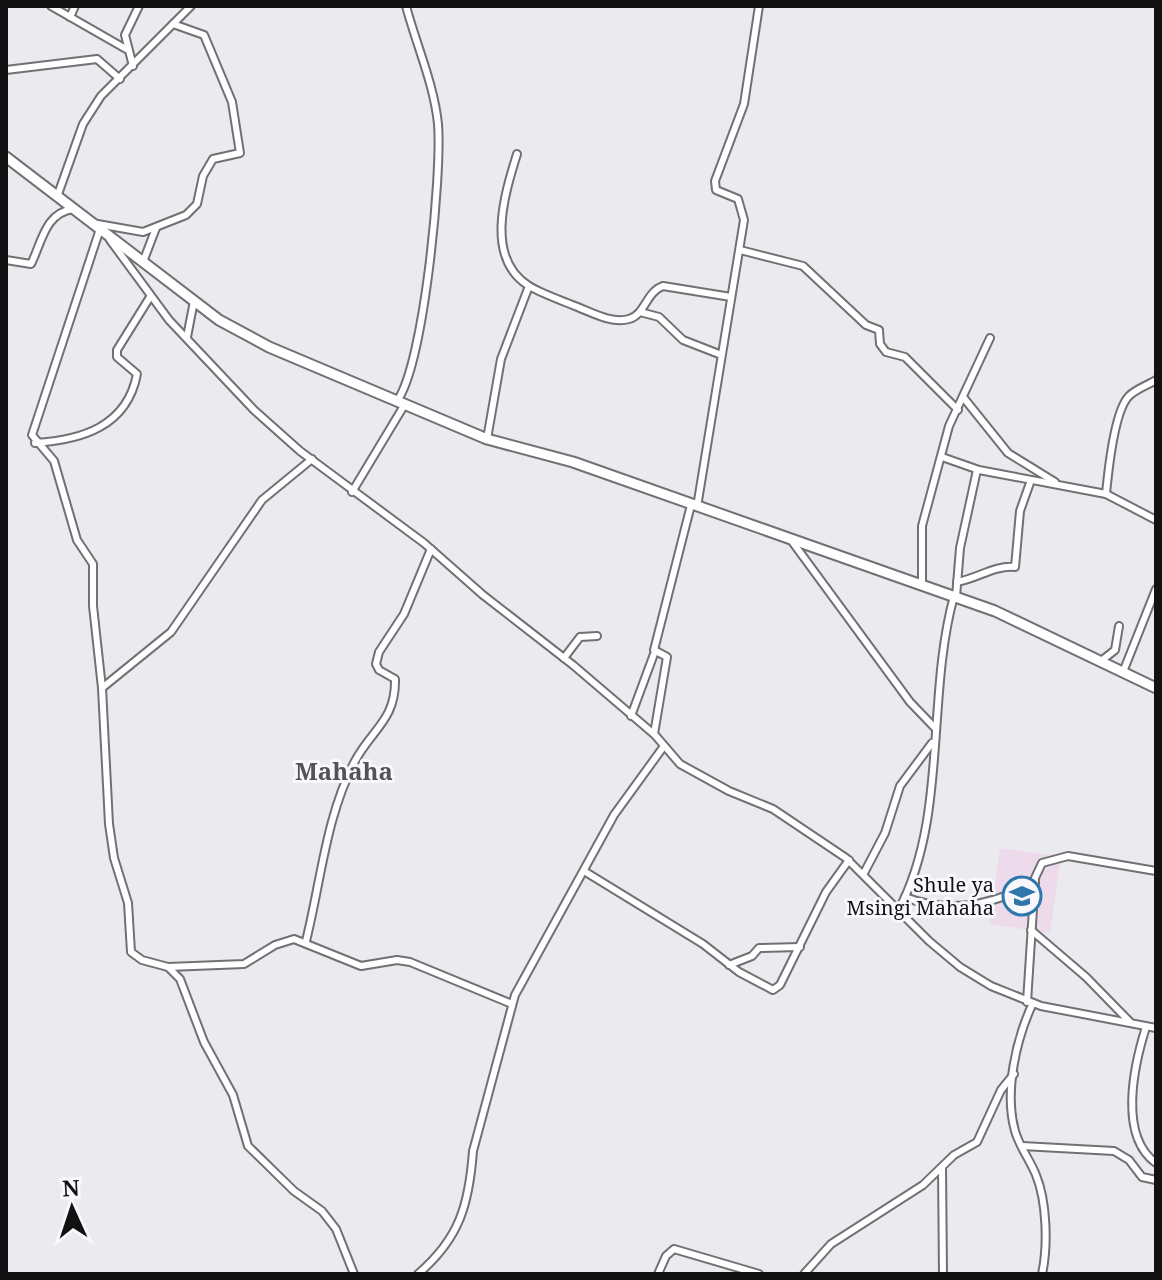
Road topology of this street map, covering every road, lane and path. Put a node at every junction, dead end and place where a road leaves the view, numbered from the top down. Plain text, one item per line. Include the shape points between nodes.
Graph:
1 (51, 6) edge
2 (75, 6) edge
3 (139, 6) edge
4 (191, 6) edge
5 (406, 6) edge
6 (759, 6) edge
7 (70, 17) junction
8 (173, 24) junction
9 (126, 49) junction
10 (133, 66) junction
11 (6, 70) edge
12 (120, 79) junction
13 (517, 154) dead end
14 (6, 157) edge
15 (57, 197) junction
16 (73, 209) junction
17 (99, 228) junction
18 (156, 228) junction
19 (740, 250) junction
20 (6, 260) edge
21 (143, 262) junction
22 (529, 286) junction
23 (150, 297) junction
24 (731, 297) junction
25 (194, 301) junction
26 (640, 312) junction
27 (187, 337) junction
28 (990, 338) dead end
29 (719, 354) junction
30 (1156, 380) edge
31 (963, 397) junction
32 (401, 402) junction
33 (958, 410) junction
34 (487, 439) junction
35 (35, 443) junction
36 (942, 457) junction
37 (312, 459) junction
38 (977, 470) junction
39 (1031, 480) junction
40 (1062, 486) junction
41 (352, 492) junction
42 (1106, 494) junction
43 (694, 506) junction
44 (1156, 520) edge
45 (791, 540) junction
46 (431, 549) junction
47 (957, 582) junction
48 (922, 584) junction
49 (1156, 589) edge
50 (955, 597) junction
51 (1119, 626) dead end
52 (597, 636) dead end
53 (654, 654) junction
54 (564, 658) junction
55 (1101, 661) junction
56 (1123, 672) junction
57 (102, 688) junction
58 (1156, 688) edge
59 (631, 716) junction
60 (935, 728) junction
61 (654, 734) junction
62 (934, 742) junction
63 (664, 746) junction
64 (849, 860) junction
65 (584, 871) junction
66 (1156, 871) edge
67 (864, 873) junction
68 (1035, 883) junction
69 (905, 897) junction
70 (898, 911) junction
71 (1031, 930) junction
72 (306, 941) junction
73 (800, 947) junction
74 (729, 965) junction
75 (168, 967) junction
76 (1030, 1002) junction
77 (512, 1004) junction
78 (1131, 1023) junction
79 (1146, 1027) junction
80 (1156, 1028) edge
81 (1014, 1074) junction
82 (1022, 1146) junction
83 (1156, 1163) edge
84 (942, 1168) junction
85 (1156, 1180) edge
86 (354, 1274) edge
87 (418, 1274) edge
88 (658, 1274) edge
89 (759, 1274) edge
90 (804, 1274) edge
91 (943, 1274) edge
92 (1042, 1274) edge

1 - 7 street
2 - 7 street
3 - 9 street via 127,27
4 - 8 street
5 - 32 street via 434,102 438,149 427,276
6 - 19 street via 744,104 714,186 740,203
7 - 9 street
8 - 10 street
8 - 18 street via 204,35 229,92 241,147 239,153 212,161 193,211
9 - 10 street
10 - 12 street
11 - 12 street via 97,59
12 - 15 street via 83,124
13 - 22 street via 506,190 501,242 517,276
14 - 15 main road
15 - 16 main road
16 - 17 main road
16 - 20 street via 50,221 31,264
17 - 18 street via 104,222 135,232
17 - 21 main road
17 - 23 street
17 - 35 street via 33,431
18 - 21 street
19 - 24 street
19 - 33 street via 803,266 866,325 879,330 886,352 905,357
21 - 25 main road
22 - 26 street via 603,317 623,321
22 - 34 street via 501,359
23 - 27 street
23 - 35 street via 117,350 117,357 137,374 116,414 97,431 78,438
24 - 26 street via 663,286
24 - 29 street
25 - 27 street
25 - 32 main road via 240,333
26 - 29 street via 659,317 683,340
27 - 37 street via 254,410
28 - 31 street
29 - 43 street
30 - 42 street via 1127,398
31 - 33 street
31 - 40 street via 1008,453
32 - 34 main road
32 - 41 street
33 - 36 street
34 - 43 main road via 573,462
35 - 57 street via 54,461 71,523 93,564
36 - 38 street
36 - 48 street via 922,526
37 - 41 street
37 - 57 street via 262,500 174,629
38 - 39 street
38 - 47 street
39 - 40 street
39 - 47 street via 1020,511 1015,567 998,566
40 - 42 street
41 - 46 street
42 - 44 street
43 - 45 main road
43 - 53 street
45 - 48 main road
45 - 60 street via 910,702
46 - 54 street
46 - 72 street via 404,614 376,660 379,670 395,679 394,697 387,720 358,756 341,798
47 - 50 street
48 - 50 main road
49 - 56 street
50 - 55 main road
50 - 60 street via 941,661
51 - 55 street via 1115,650
52 - 54 street via 580,637
53 - 59 street
53 - 61 street via 667,657
54 - 59 street
55 - 56 main road
56 - 58 main road
57 - 75 street via 109,824 128,903 129,945 135,957
59 - 61 street
60 - 62 street
61 - 63 street
62 - 67 street via 900,786 885,833
62 - 69 street via 923,843
63 - 64 street via 691,772 773,809
63 - 65 street via 614,815
64 - 67 street
64 - 73 street via 826,892
65 - 74 street
65 - 77 street
66 - 68 street via 1068,856 1042,863
67 - 70 street
68 - 69 street via 974,905 928,904
68 - 71 street
69 - 70 street
70 - 76 street via 960,967
71 - 76 street
71 - 78 street
72 - 75 street via 284,940 244,964
72 - 77 street via 361,966 410,962
73 - 74 street via 759,948
73 - 74 street via 775,990
75 - 86 street via 180,979 204,1042 233,1095 248,1146 322,1211 336,1229
76 - 78 street
76 - 81 street
77 - 87 street via 458,1226 444,1252
78 - 79 street
79 - 80 street
79 - 83 street via 1134,1122 1143,1150
81 - 82 street via 1012,1117
81 - 84 street via 977,1142
82 - 85 street via 1114,1151 1142,1177
82 - 92 street via 1041,1189
84 - 90 street via 831,1244
84 - 91 street
88 - 89 street via 674,1249

